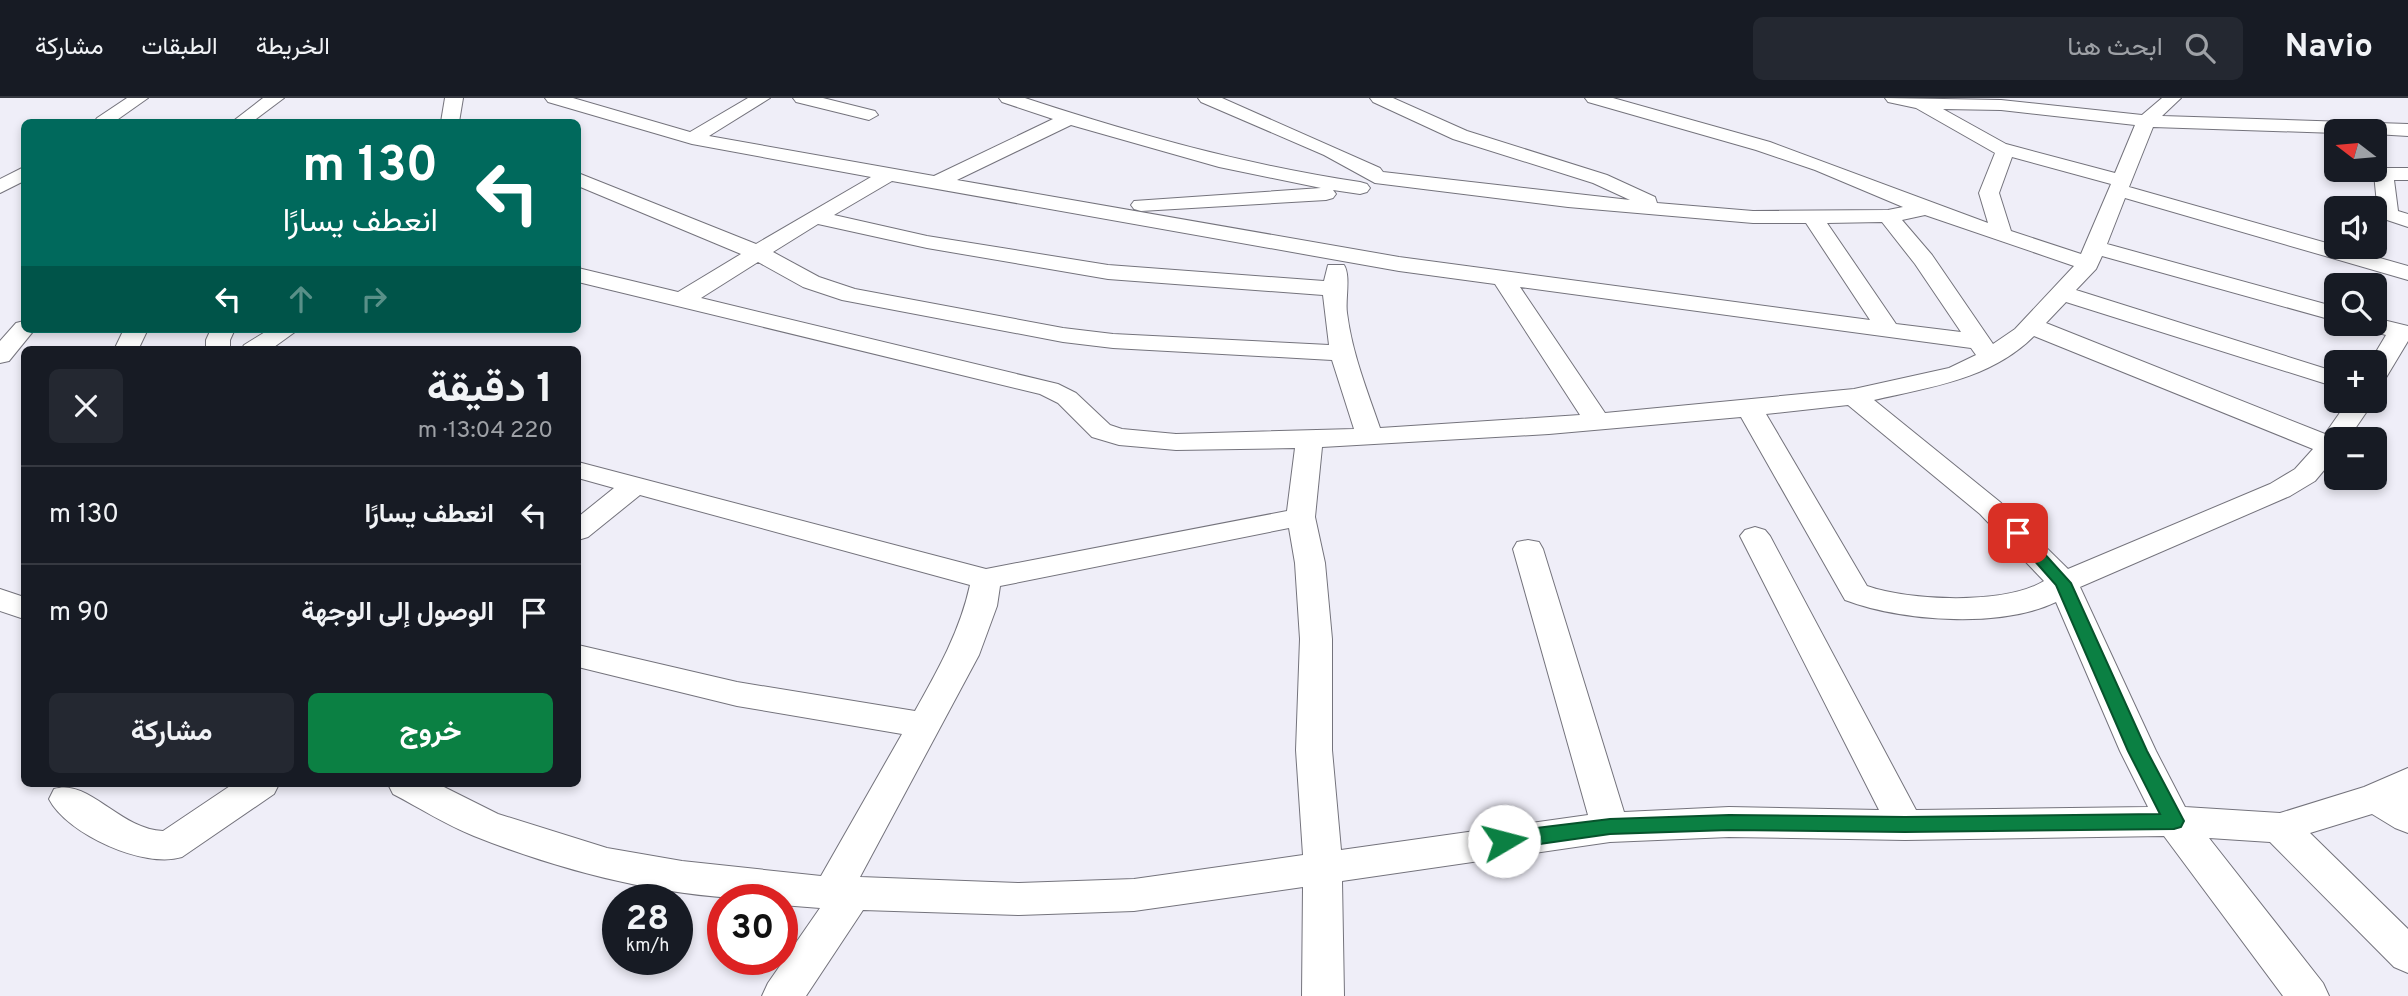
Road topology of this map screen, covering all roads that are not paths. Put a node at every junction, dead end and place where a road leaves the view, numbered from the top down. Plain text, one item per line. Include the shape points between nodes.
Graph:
1 (139, 98) edge
2 (275, 98) edge
3 (454, 98) edge
4 (554, 98) edge
5 (761, 98) edge
6 (802, 98) edge
7 (1008, 98) edge
8 (1059, 98) edge
9 (1207, 98) edge
10 (1379, 98) edge
11 (1594, 98) edge
12 (1894, 98) edge
13 (2172, 98) edge
14 (1919, 103) junction
15 (1035, 107) junction
16 (869, 116) dead end
17 (1070, 118) junction
18 (108, 119) edge
19 (245, 119) edge
20 (450, 119) edge
21 (2146, 121) junction
22 (2408, 130) edge
23 (692, 138) junction
24 (2005, 150) junction
25 (2408, 174) edge
26 (21, 175) edge
27 (888, 175) junction
28 (581, 180) edge
29 (1368, 182) junction
30 (2122, 182) junction
31 (934, 184) junction
32 (0, 187) edge
33 (1088, 208) junction
34 (1926, 209) junction
35 (1663, 211) junction
36 (1888, 216) junction
37 (815, 217) junction
38 (1814, 219) junction
39 (2408, 221) edge
40 (2324, 229) edge
41 (2002, 235) junction
42 (2387, 246) edge
43 (2408, 251) edge
44 (756, 252) junction
45 (1333, 253) junction
46 (2092, 255) junction
47 (2408, 273) edge
48 (581, 276) edge
49 (1503, 279) junction
50 (1334, 289) junction
51 (2062, 293) junction
52 (682, 300) junction
53 (2324, 311) edge
54 (2031, 326) junction
55 (2387, 328) edge
56 (1888, 329) junction
57 (21, 332) edge
58 (281, 333) edge
59 (2404, 333) edge
60 (259, 346) edge
61 (1985, 350) junction
62 (1344, 353) junction
63 (0, 356) edge
64 (2387, 358) edge
65 (2324, 376) edge
66 (1854, 397) junction
67 (1749, 408) junction
68 (1597, 421) junction
69 (1370, 436) junction
70 (1310, 440) junction
71 (2324, 444) edge
72 (2324, 453) edge
73 (581, 471) edge
74 (634, 486) junction
75 (1301, 517) junction
76 (581, 529) edge
77 (1755, 536) dead end
78 (1528, 549) dead end
79 (986, 579) junction
80 (2063, 583) junction
81 (0, 599) edge
82 (21, 608) edge
83 (581, 657) edge
84 (925, 725) junction
85 (257, 787) edge
86 (412, 787) edge
87 (2392, 790) edge
88 (67, 799) dead end
89 (2408, 818) edge
90 (2174, 821) junction
91 (1905, 825) junction
92 (1610, 827) junction
93 (2280, 828) junction
94 (1323, 866) junction
95 (843, 892) junction
96 (2408, 955) edge
97 (783, 996) edge
98 (1323, 996) edge
99 (2308, 996) edge

1 - 18 street
2 - 19 street
3 - 20 street
4 - 23 street
5 - 23 street
6 - 16 street
7 - 15 street
8 - 15 street
9 - 29 street via 1373,172
10 - 35 street via 1460,135 1623,188
11 - 34 street via 1763,146
12 - 14 street
13 - 21 street
14 - 21 street via 2001,105
14 - 24 street
15 - 17 street
17 - 29 street via 1258,171
17 - 31 street
21 - 22 street
21 - 30 street
23 - 27 street
24 - 30 street
24 - 41 street via 1989,193
25 - 39 street via 2384,174 2388,214
26 - 32 street
27 - 31 street
27 - 37 street
28 - 44 street
29 - 33 street via 1298,197
29 - 35 street
30 - 40 street
30 - 46 street
30 - 47 street
31 - 33 street
33 - 45 street
34 - 36 street
34 - 41 street
35 - 38 street
36 - 38 street
36 - 61 street
37 - 44 street
37 - 50 street via 926,242 1108,272
38 - 56 street
41 - 46 street
42 - 43 street
44 - 52 street
44 - 62 street via 830,289 1027,329 1113,341
45 - 49 street
45 - 50 street via 1337,263
46 - 51 street
46 - 53 street
48 - 52 street
49 - 56 street
49 - 68 street
50 - 62 street
51 - 54 street
51 - 65 street
52 - 70 street via 1049,389 1067,398 1101,431 1119,437 1175,442
54 - 61 street
54 - 71 street
55 - 59 street
56 - 61 street
57 - 63 street
58 - 60 street
59 - 64 street
61 - 66 street via 1957,374
62 - 69 street
66 - 67 street
66 - 80 street via 2001,516
67 - 68 street
67 - 80 street via 1856,593 1876,601 1994,606 2033,600
68 - 69 street
69 - 70 street
70 - 75 street
72 - 80 street via 2305,475 2280,490
73 - 74 street
74 - 76 street
74 - 79 street
75 - 79 street
75 - 94 street via 1316,639 1314,750
77 - 91 street
78 - 92 street
79 - 84 street via 972,634
80 - 90 street
81 - 82 street
83 - 84 street via 737,694
84 - 95 street
85 - 88 street via 169,846 152,847 121,837
86 - 95 street via 486,825 607,863 749,886
87 - 89 street
87 - 93 street
90 - 91 street
90 - 93 street
90 - 99 street
91 - 92 street via 1729,822
92 - 94 street
93 - 96 street
94 - 95 street via 1173,890 1079,898
94 - 98 street
95 - 97 street

